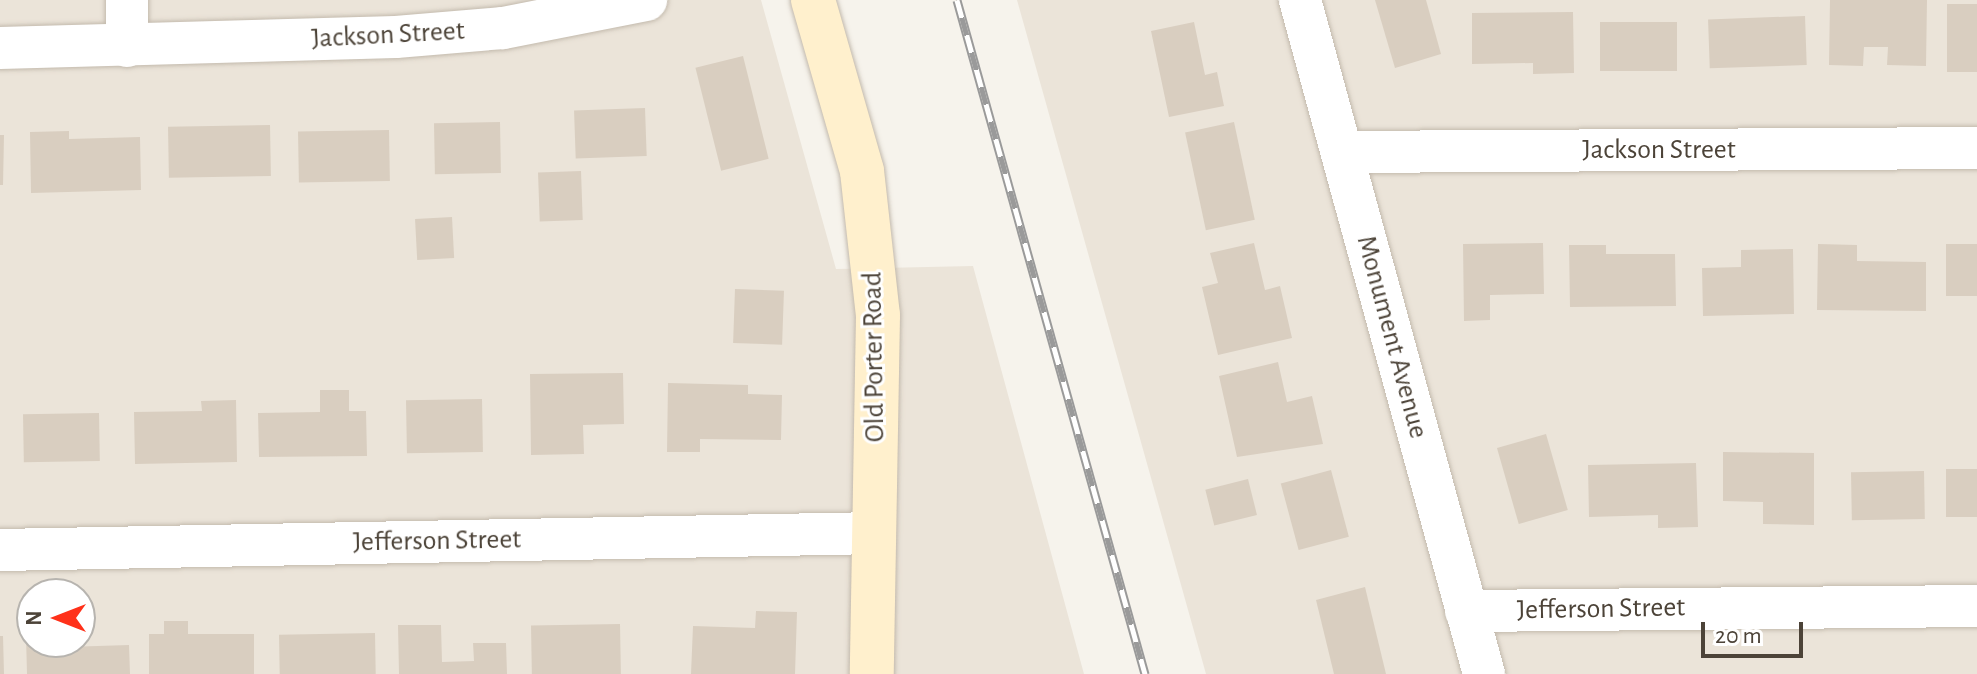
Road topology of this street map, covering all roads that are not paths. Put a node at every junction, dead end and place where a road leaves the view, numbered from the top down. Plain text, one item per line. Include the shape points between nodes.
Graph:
1 (127, 0) edge
2 (646, 0) edge
3 (813, 0) edge
4 (1300, 0) edge
5 (127, 46) junction
6 (0, 48) edge
7 (1977, 148) edge
8 (1342, 152) junction
9 (875, 533) junction
10 (0, 550) edge
11 (1977, 606) edge
12 (1466, 611) junction
13 (872, 674) edge
14 (1484, 674) edge

1 - 5 street
2 - 5 street, Jackson Street via 488,29
3 - 9 street, Old Porter Road via 862,171 878,315
4 - 8 street, Monument Avenue
5 - 6 street, Jackson Street
7 - 8 street, Jackson Street
8 - 12 street, Monument Avenue
9 - 10 street, Jefferson Street
9 - 13 street, Old Porter Road
11 - 12 street, Jefferson Street
12 - 14 street, Monument Avenue

